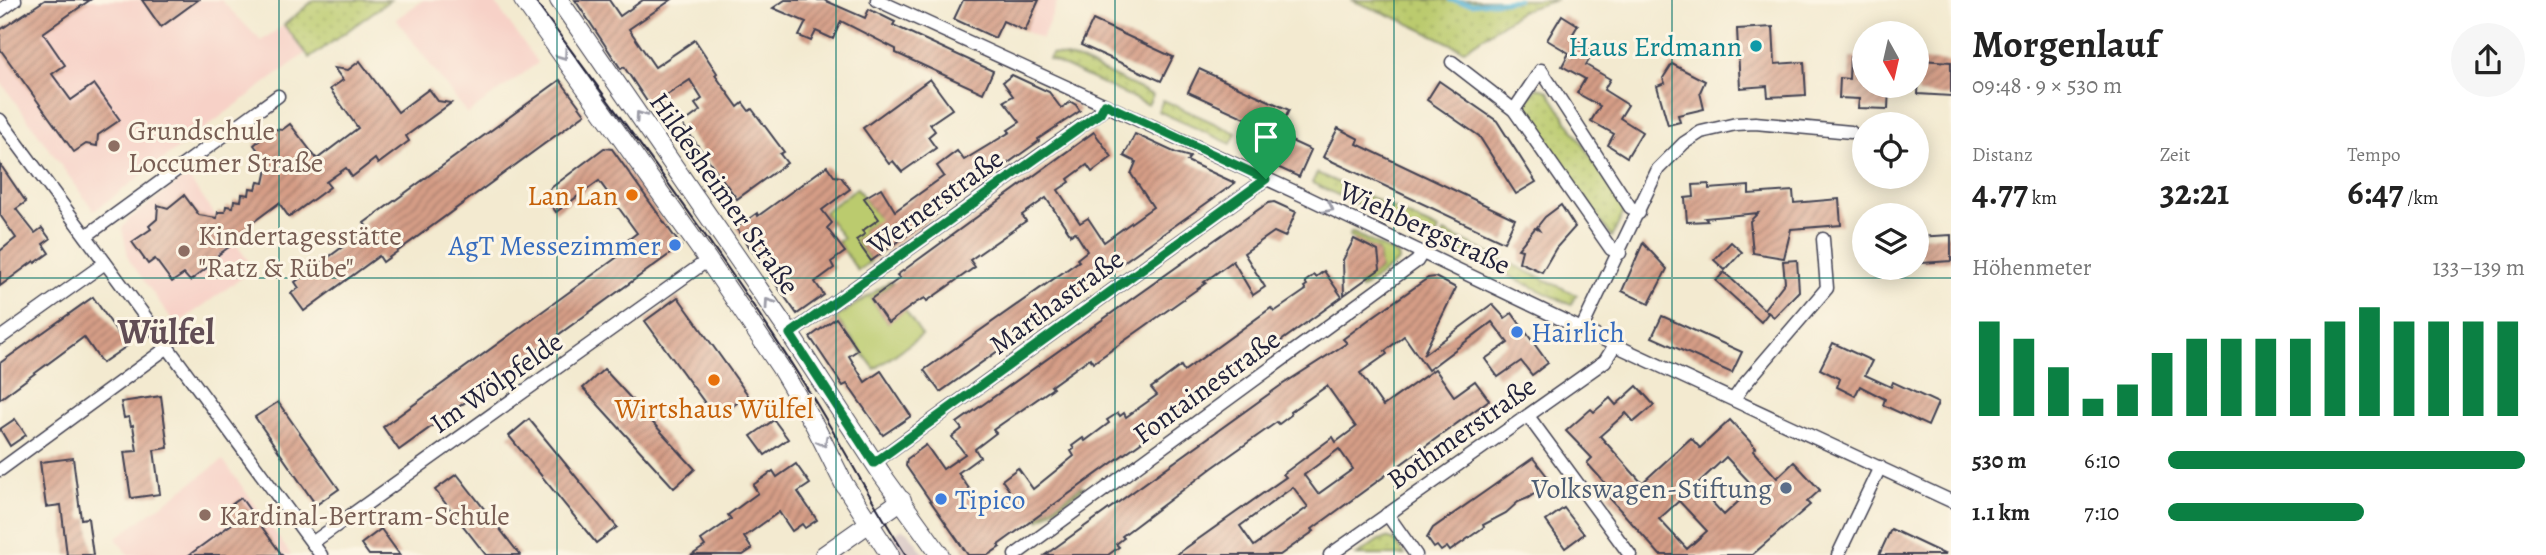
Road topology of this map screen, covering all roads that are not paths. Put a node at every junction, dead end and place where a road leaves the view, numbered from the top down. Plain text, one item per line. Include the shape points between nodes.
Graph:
1 (15, 0) edge
2 (523, 0) edge
3 (559, 0) edge
4 (877, 0) edge
5 (0, 11) edge
6 (1452, 62) dead end
7 (278, 96) dead end
8 (1105, 104) junction
9 (1514, 110) junction
10 (0, 120) edge
11 (1851, 132) dead end
12 (1266, 179) junction
13 (1639, 212) junction
14 (86, 236) junction
15 (1823, 239) dead end
16 (1422, 253) junction
17 (1620, 253) junction
18 (708, 261) junction
19 (106, 263) junction
20 (1582, 328) junction
21 (790, 334) junction
22 (0, 338) edge
23 (1615, 345) junction
24 (168, 347) junction
25 (1734, 399) junction
26 (1528, 416) junction
27 (874, 463) junction
28 (1880, 467) junction
29 (0, 470) edge
30 (902, 500) junction
31 (1951, 501) edge
32 (1387, 514) junction
33 (868, 524) junction
34 (312, 543) junction
35 (321, 555) edge
36 (824, 555) edge
37 (890, 555) edge
38 (940, 555) edge
39 (1015, 555) edge
40 (1330, 555) edge
41 (1416, 555) edge
42 (1630, 555) edge
43 (1838, 555) edge

1 - 5 street
2 -> 18 main road, Hildesheimer Straße
21 -> 3 main road, Hildesheimer Straße
4 - 8 street, Wiehbergstraße
6 - 9 street
7 - 14 street
8 - 12 street, Wiehbergstraße
8 - 21 street, Wernerstraße via 1100,113
9 - 13 street via 1541,70 1630,207
9 - 17 street via 1611,249
10 - 14 street
11 - 13 street via 1755,123 1701,132 1658,169
12 -> 16 street, Wiehbergstraße
12 - 27 street, Marthastraße
13 - 17 street
14 - 19 street
15 - 25 street via 1827,288
16 - 20 street, Wiehbergstraße
16 - 39 street, Fontainestraße via 1418,261
17 - 20 street
18 -> 33 main road, Hildesheimer Straße via 780,367
18 - 34 street, Im Wölpfelde
19 - 22 street
19 - 24 street
20 - 23 street, Wiehbergstraße
21 - 27 main road, Hildesheimer Straße
23 - 25 street, Wiehbergstraße
23 - 26 street, Bothmerstraße via 1605,361
24 - 29 street
24 - 34 street
25 - 28 street, Wiehbergstraße
26 - 32 street, Bothmerstraße
26 - 42 street
27 - 30 main road, Hildesheimer Straße
28 - 31 street, Wiehbergstraße
28 - 43 street
30 - 33 main road
30 - 38 main road, Hildesheimer Straße
32 - 40 street, Bothmerstraße
32 - 41 street
33 - 36 main road
33 - 37 main road, Hildesheimer Straße
34 - 35 street

